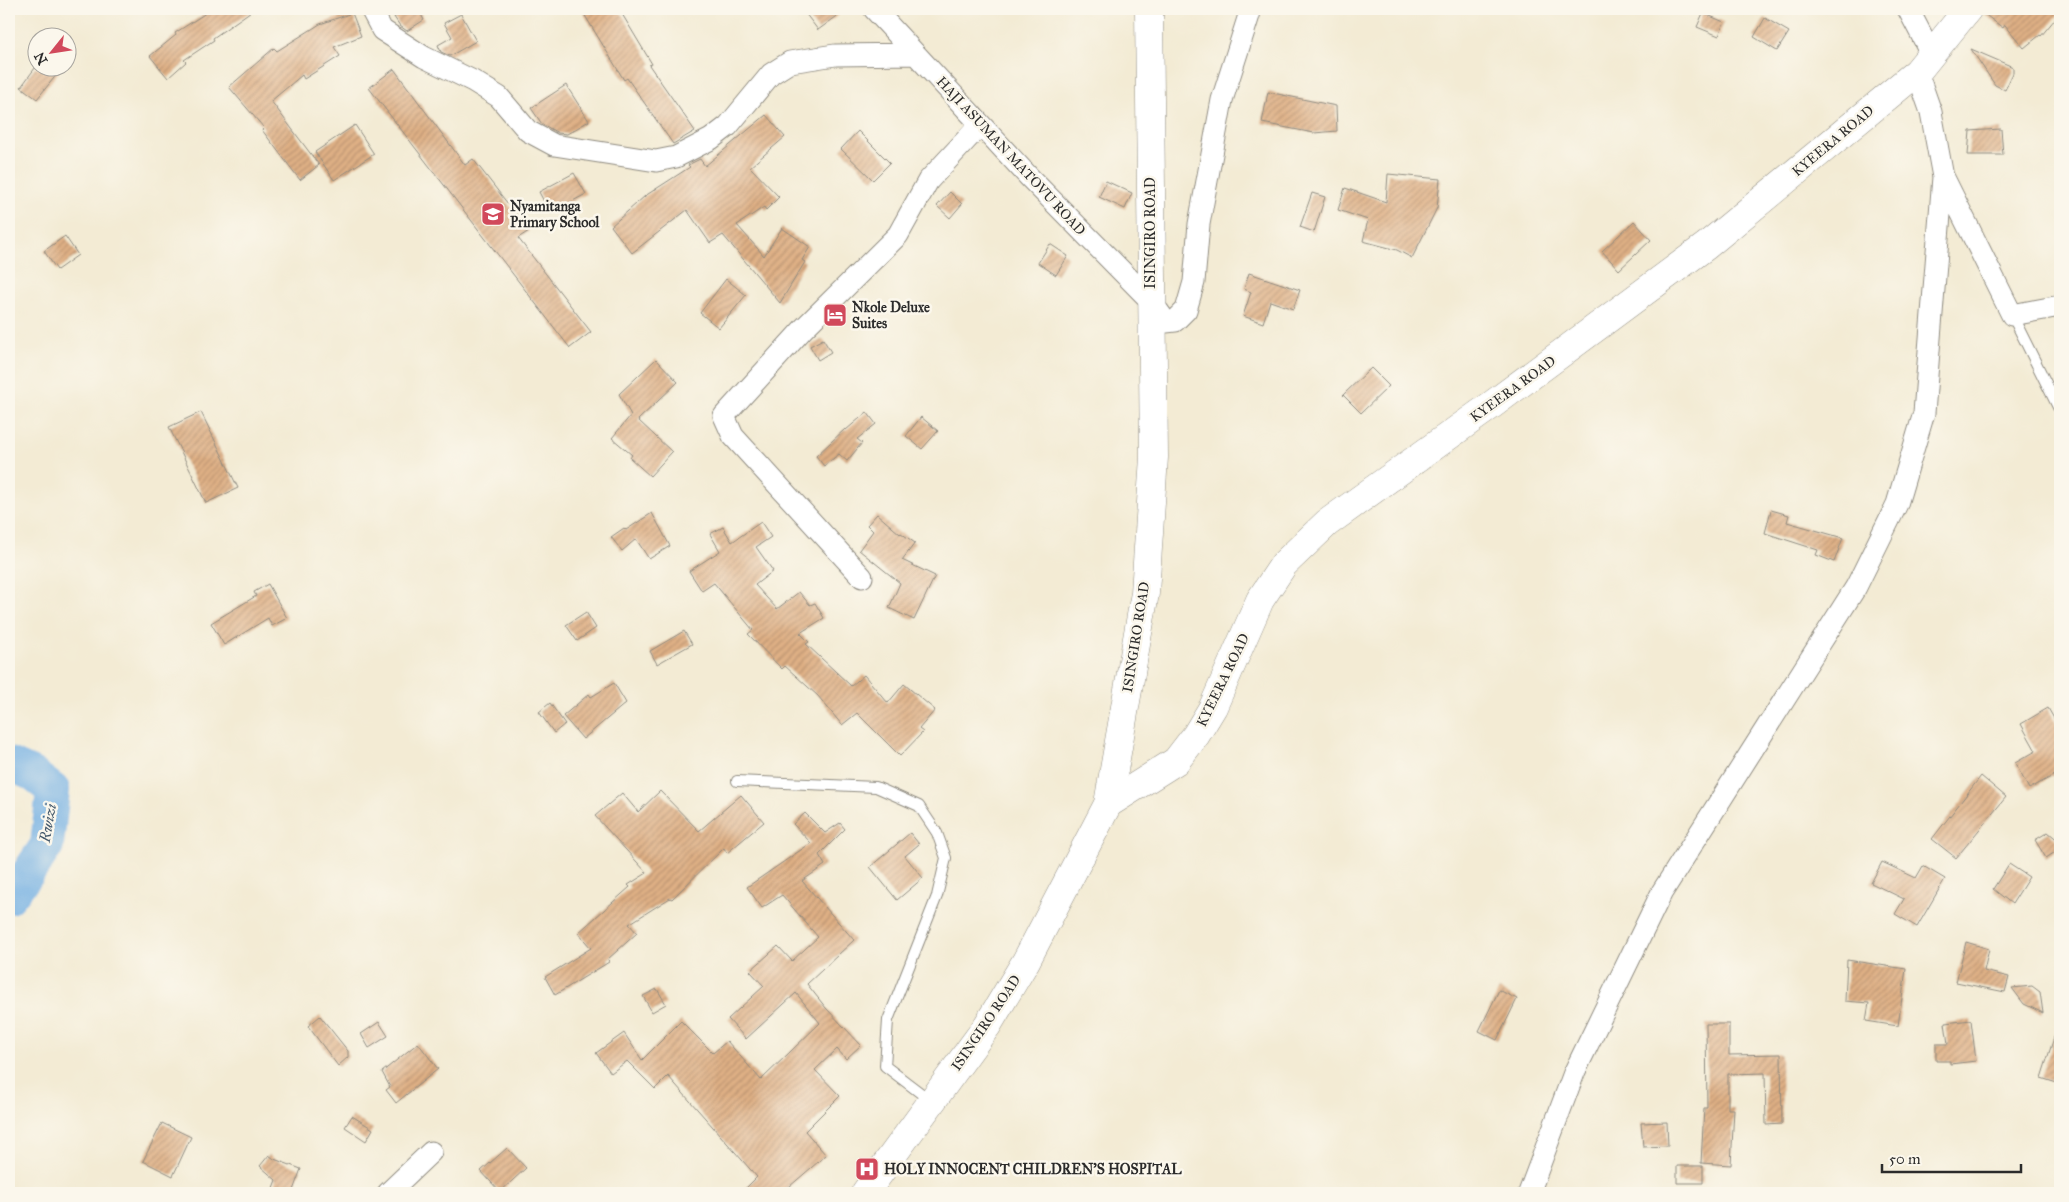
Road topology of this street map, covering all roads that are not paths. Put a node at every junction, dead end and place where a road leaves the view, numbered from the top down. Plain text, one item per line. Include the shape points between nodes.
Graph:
1 (372, 9) edge
2 (874, 9) edge
3 (1149, 9) edge
4 (1251, 9) edge
5 (1908, 9) edge
6 (1968, 9) edge
7 (915, 54) junction
8 (1924, 64) junction
9 (980, 125) junction
10 (1943, 177) junction
11 (1151, 301) junction
12 (2060, 306) edge
13 (2012, 315) junction
14 (2060, 411) edge
15 (862, 578) dead end
16 (737, 781) dead end
17 (1108, 804) junction
18 (931, 1102) junction
19 (431, 1152) dead end
20 (388, 1193) edge
21 (865, 1193) edge
22 (1529, 1193) edge

1 - 7 street via 382,30 424,57 499,97 528,131 554,145 656,161 676,157 711,139 728,126 771,74 790,62 835,55
2 - 7 street, HAJI ASUMAN MATOVU ROAD
3 - 11 main road, ISINGIRO ROAD
4 - 11 street, HAJI ASUMAN MATOVU ROAD via 1222,100 1199,224 1194,282 1186,310 1175,321 1166,322
5 - 8 street
6 - 8 main road, KYEERA ROAD
7 - 9 street, HAJI ASUMAN MATOVU ROAD
8 - 10 street
8 - 17 main road, KYEERA ROAD via 1706,246 1328,522 1284,564 1260,600 1213,707 1196,736 1176,761
9 - 11 street, HAJI ASUMAN MATOVU ROAD
9 - 15 street via 928,182 898,235 804,328 724,416 733,436
10 - 13 street
10 - 22 street via 1924,413 1897,504 1856,587 1662,892 1574,1073
11 - 17 main road, ISINGIRO ROAD via 1154,457 1145,593
12 - 13 street
13 - 14 lane
16 - 18 lane via 876,787 919,806 937,833 946,858 937,896 888,1020 885,1066
17 - 18 main road, ISINGIRO ROAD via 1026,961 987,1026
18 - 21 main road, ISINGIRO ROAD
19 - 20 street

